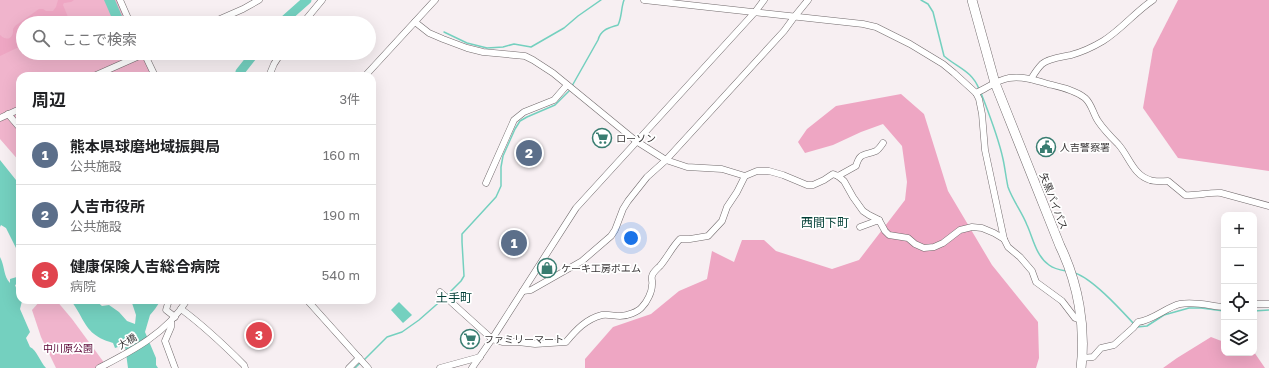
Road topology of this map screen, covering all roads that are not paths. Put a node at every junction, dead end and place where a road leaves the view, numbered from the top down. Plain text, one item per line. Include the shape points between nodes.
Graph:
1 (120, 0) edge
2 (259, 0) edge
3 (322, 0) edge
4 (435, 0) edge
5 (644, 0) edge
6 (764, 0) edge
7 (808, 0) edge
8 (972, 0) edge
9 (1153, 0) edge
10 (756, 12) junction
11 (127, 16) edge
12 (228, 16) edge
13 (308, 16) edge
14 (795, 16) junction
15 (415, 22) junction
16 (129, 60) edge
17 (148, 60) edge
18 (277, 60) edge
19 (103, 72) edge
20 (153, 72) edge
21 (271, 72) edge
22 (369, 72) edge
23 (1031, 79) junction
24 (996, 83) junction
25 (567, 85) junction
26 (976, 93) junction
27 (16, 111) edge
28 (8, 114) junction
29 (0, 118) edge
30 (16, 123) edge
31 (636, 141) junction
32 (883, 143) dead end
33 (666, 160) junction
34 (745, 176) junction
35 (838, 176) junction
36 (486, 183) dead end
37 (1269, 206) edge
38 (879, 220) junction
39 (860, 227) dead end
40 (1004, 240) junction
41 (523, 291) junction
42 (440, 292) dead end
43 (168, 304) edge
44 (184, 304) edge
45 (311, 304) edge
46 (1257, 304) edge
47 (1269, 304) edge
48 (1221, 307) edge
49 (181, 309) junction
50 (173, 319) junction
51 (1081, 320) junction
52 (492, 339) junction
53 (480, 357) junction
54 (359, 358) junction
55 (1082, 358) junction
56 (98, 368) edge
57 (175, 368) edge
58 (245, 368) edge
59 (349, 368) edge
60 (368, 368) edge
61 (440, 368) edge
62 (472, 368) edge
63 (1081, 368) edge

1 - 11 street
2 - 12 street
3 - 13 street
4 - 15 street
5 - 10 street
6 - 10 street
7 - 14 street
8 - 24 highway, 矢黒バイパス
9 - 23 street via 1102,42 1043,64
10 - 14 street
10 - 31 street
14 - 26 street via 876,27 943,64
14 - 33 street
15 - 22 street
15 - 25 street via 429,33 468,48 524,56 553,73
16 - 19 street
17 - 20 street
18 - 21 street
23 - 24 street via 1009,78
23 - 37 street via 1086,98 1097,120 1118,144 1136,171 1150,181 1168,181 1185,195 1213,192
24 - 26 street
24 - 51 highway, 矢黒バイパス via 1068,263
25 - 31 street
25 - 36 street via 554,100 524,112 514,120
26 - 40 street
27 - 28 street
28 - 29 street
28 - 30 street
31 - 33 street
31 - 41 street via 576,208
32 - 35 street via 878,150 864,154 856,166
33 - 34 street via 687,167 722,169
33 - 41 street via 647,177 628,201 611,236 582,261 531,290
34 - 35 street via 769,172 807,185 813,185 833,174
34 - 52 street via 722,221 708,236 680,239 675,243 653,274 651,292 642,308 636,312 621,316 602,315 587,321 566,342 535,344
35 - 38 street via 863,211
38 - 39 street
38 - 40 street via 889,235 908,238 924,248 943,244 960,230 972,227 982,228
40 - 51 street via 1032,271 1036,282 1062,302 1075,318
41 - 52 street
42 - 52 street
43 - 50 street via 166,310
44 - 49 street
45 - 54 street
46 - 47 street
48 - 55 street via 1179,304 1138,322 1114,345 1101,348 1093,357
49 - 50 street
49 - 58 street via 226,346
50 - 56 street, 大橋 via 153,337
50 - 57 street via 165,341
51 - 55 highway, 矢黒バイパス
52 - 53 street
53 - 61 street
53 - 62 street
54 - 59 street
54 - 60 street
55 - 63 highway, 矢黒バイパス

